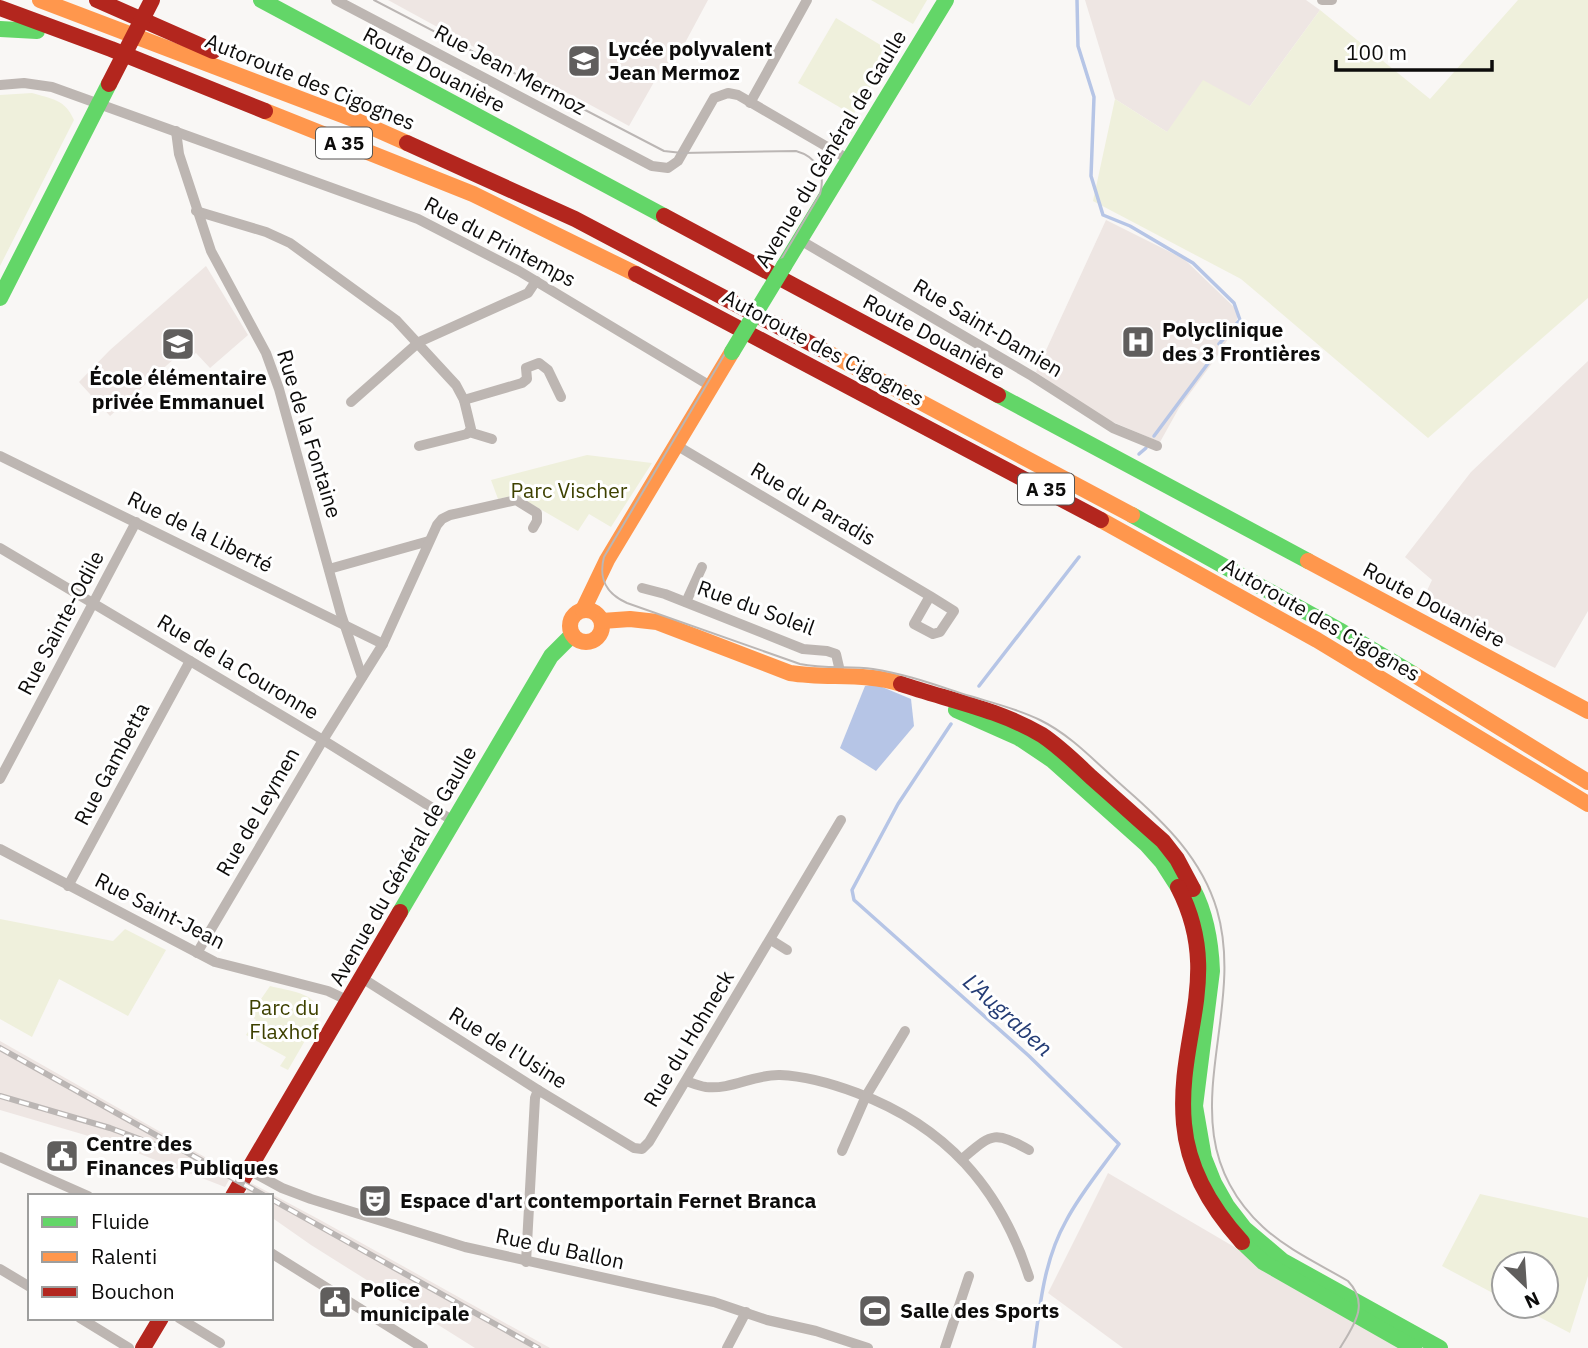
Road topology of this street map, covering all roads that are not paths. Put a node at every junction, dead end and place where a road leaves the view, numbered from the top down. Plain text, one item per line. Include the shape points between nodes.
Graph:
1 (40, 0) edge
2 (97, 0) edge
3 (152, 0) edge
4 (261, 0) edge
5 (336, 0) edge
6 (807, 0) edge
7 (946, 0) edge
8 (1322, 0) edge
9 (1332, 0) edge
10 (0, 8) edge
11 (0, 29) edge
12 (111, 49) junction
13 (0, 85) edge
14 (750, 103) junction
15 (98, 104) junction
16 (353, 119) junction
17 (176, 131) junction
18 (848, 159) junction
19 (196, 211) junction
20 (800, 240) junction
21 (536, 281) junction
22 (0, 298) edge
23 (419, 342) junction
24 (712, 387) junction
25 (561, 397) dead end
26 (464, 400) junction
27 (351, 402) dead end
28 (470, 432) junction
29 (492, 439) dead end
30 (676, 445) junction
31 (419, 446) dead end
32 (1157, 446) dead end
33 (0, 456) edge
34 (136, 522) junction
35 (533, 528) dead end
36 (429, 541) junction
37 (0, 548) edge
38 (702, 567) dead end
39 (328, 569) junction
40 (642, 588) dead end
41 (930, 596) dead end
42 (686, 602) junction
43 (94, 603) junction
44 (583, 610) junction
45 (602, 621) junction
46 (344, 623) junction
47 (572, 635) junction
48 (383, 643) junction
49 (190, 661) junction
50 (836, 676) junction
51 (362, 677) junction
52 (944, 699) junction
53 (1588, 711) edge
54 (1513, 734) junction
55 (323, 740) junction
56 (1588, 767) edge
57 (0, 779) edge
58 (1588, 782) edge
59 (1588, 804) edge
60 (841, 820) dead end
61 (455, 822) junction
62 (0, 849) edge
63 (68, 886) junction
64 (771, 940) junction
65 (787, 950) dead end
66 (197, 953) junction
67 (362, 978) junction
68 (349, 1001) junction
69 (905, 1031) dead end
70 (686, 1081) junction
71 (538, 1090) junction
72 (866, 1096) junction
73 (634, 1148) joint
74 (1029, 1150) dead end
75 (842, 1151) dead end
76 (0, 1157) edge
77 (962, 1159) junction
78 (249, 1170) junction
79 (83, 1194) edge
80 (234, 1194) edge
81 (273, 1254) edge
82 (526, 1262) junction
83 (0, 1269) edge
84 (969, 1276) dead end
85 (1029, 1277) dead end
86 (28, 1286) edge
87 (746, 1312) junction
88 (83, 1320) edge
89 (160, 1320) edge
90 (182, 1320) edge
91 (220, 1343) dead end
92 (129, 1348) edge
93 (143, 1348) edge
94 (423, 1348) edge
95 (727, 1348) edge
96 (868, 1348) edge
97 (945, 1348) edge
98 (1413, 1348) edge
99 (1440, 1348) edge

1 - 16 main road, Autoroute des Cigognes / A 35
2 - 16 main road via 300,88
3 - 15 main road, bridge
4 - 53 main road, Route Douanière
5 - 14 street, Rue Jean Mermoz via 652,166 668,168 681,157 714,98 728,93
6 - 14 street
7 - 18 main road, Avenue du Général de Gaulle
8 - 9 street
10 - 12 main road, Autoroute des Cigognes / A 35
11 - 12 main road via 32,30
12 - 59 main road, Autoroute des Cigognes / A 35 via 473,194 671,291 1057,495 1317,640
13 - 15 street, Rue du Printemps via 52,87
14 - 18 street
15 - 17 street, Rue du Printemps
15 - 22 main road
16 - 54 main road, Autoroute des Cigognes / A 35 via 575,219 702,285 1085,489 1339,630
17 - 19 street, Rue de la Fontaine
17 - 21 street, Rue du Printemps via 418,219
18 - 20 main road, Avenue du Général de Gaulle
19 - 23 street via 290,243
19 - 39 street, Rue de la Fontaine via 211,251 273,371
20 - 24 main road, Avenue du Général de Gaulle, bridge
20 - 32 street, Rue Saint-Damien via 1113,428
21 - 23 street via 528,293
21 - 24 street, Rue du Printemps
23 - 26 street
23 - 27 street
24 - 30 main road, Avenue du Général de Gaulle
25 - 26 street via 546,367 539,363 526,368 527,379 522,383
26 - 28 street
28 - 29 street
28 - 31 street
30 - 41 street, Rue du Paradis
30 - 44 main road, Avenue du Général de Gaulle via 607,560
33 - 34 street, Rue de la Liberté
34 - 43 street, Rue Sainte-Odile
34 - 46 street, Rue de la Liberté
35 - 36 street, Rue de Leymen via 537,513 511,500 442,519
36 - 39 street
36 - 48 street, Rue de Leymen
37 - 43 street, Rue de la Couronne
38 - 42 street
39 - 46 street, Rue de la Fontaine
40 - 42 street, Rue du Soleil
42 - 50 street, Rue du Soleil via 803,649 836,654
43 - 49 street, Rue de la Couronne
43 - 57 street, Rue Sainte-Odile
44 - 45 main road via 597,613
44 - 47 main road via 571,620
45 - 47 main road via 600,635 593,641 584,643
45 - 50 main road via 657,622 790,673
46 - 48 street, Rue de la Liberté
46 - 51 street, Rue de la Fontaine
47 - 61 main road, Avenue du Général de Gaulle via 551,656
48 - 51 street, Rue de Leymen
49 - 55 street, Rue de la Couronne
49 - 63 street, Rue Gambetta
50 - 52 main road via 892,681
51 - 55 street, Rue de Leymen
52 - 98 main road via 952,708 1030,744 1156,853 1186,902 1199,953 1200,978 1183,1104 1193,1163 1207,1197 1224,1224 1263,1262
52 - 99 main road via 1002,716 1060,748 1177,859 1200,904 1211,949 1211,987 1195,1106 1204,1158 1214,1183 1244,1228 1283,1261
54 - 56 main road
54 - 58 main road, Autoroute des Cigognes / A 35
55 - 61 street, Rue de la Couronne
55 - 66 street, Rue de Leymen
60 - 64 street, Rue du Hohneck
61 - 67 main road, Avenue du Général de Gaulle
62 - 63 street, Rue Saint-Jean
63 - 66 street, Rue Saint-Jean
64 - 65 street
64 - 70 street, Rue du Hohneck
66 - 68 street, Rue Saint-Jean
67 - 68 main road, Avenue du Général de Gaulle
67 - 71 street, Rue de l'Usine
68 - 78 main road, Avenue du Général de Gaulle
69 - 72 street
70 - 72 street via 716,1087 782,1075
70 - 73 street, Rue du Hohneck via 646,1147
71 - 73 street, Rue de l'Usine
71 - 82 street
72 - 75 street
72 - 77 street via 906,1115
74 - 77 street via 1008,1138 992,1137
76 - 79 street
77 - 85 street via 1001,1212
78 - 80 main road, Avenue du Général de Gaulle
78 - 82 street, Rue du Ballon via 320,1202
81 - 94 street
82 - 87 street, Rue du Ballon
83 - 86 street
84 - 97 street
87 - 95 street
87 - 96 street, Rue du Ballon
88 - 92 street
89 - 93 main road
90 - 91 street

